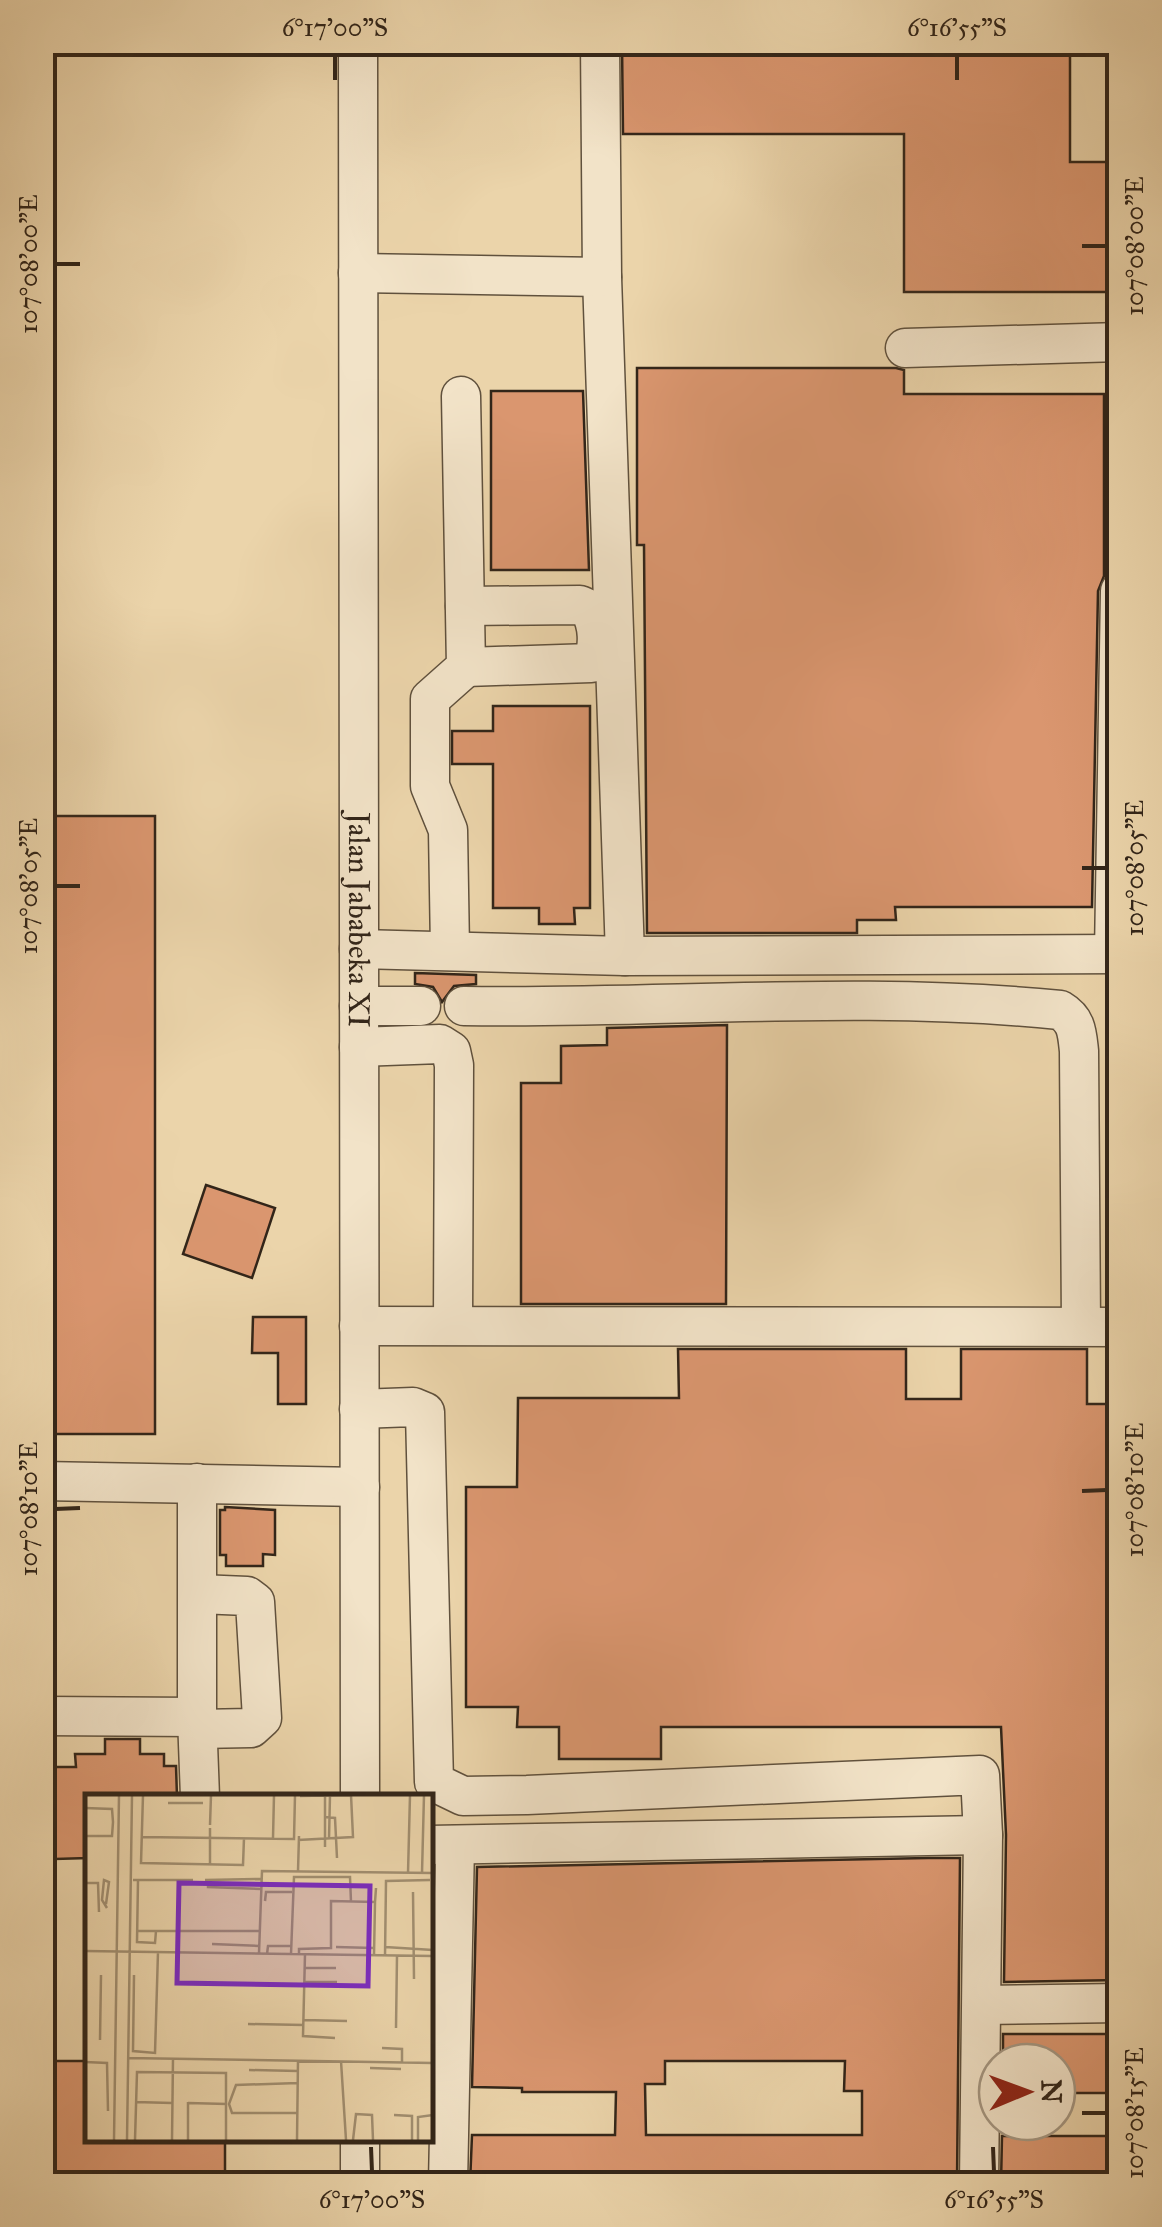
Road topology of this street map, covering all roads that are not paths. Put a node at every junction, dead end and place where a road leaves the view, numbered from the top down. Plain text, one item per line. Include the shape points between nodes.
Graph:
1 (358, 42) edge
2 (600, 42) edge
3 (358, 273) junction
4 (602, 277) junction
5 (1120, 342) edge
6 (905, 348) dead end
7 (462, 396) dead end
8 (1120, 591) edge
9 (465, 606) junction
10 (466, 667) junction
11 (359, 949) junction
12 (450, 950) junction
13 (1117, 954) edge
14 (625, 956) junction
15 (359, 1006) junction
16 (420, 1006) dead end
17 (464, 1006) dead end
18 (359, 1047) junction
19 (452, 1324) junction
20 (1082, 1324) junction
21 (359, 1326) junction
22 (1120, 1327) edge
23 (359, 1409) junction
24 (42, 1481) edge
25 (196, 1482) junction
26 (360, 1487) junction
27 (199, 1594) junction
28 (42, 1716) edge
29 (197, 1723) junction
30 (200, 1794) edge
31 (360, 1794) edge
32 (983, 1835) junction
33 (442, 1845) edge
34 (1120, 2004) edge
35 (982, 2005) junction
36 (360, 2142) edge
37 (360, 2184) edge
38 (448, 2184) edge
39 (979, 2184) edge

1 - 3 street, Jalan Jababeka XI
2 - 4 street
3 - 4 street
3 - 11 street, Jalan Jababeka XI
4 - 14 street
5 - 6 street
7 - 9 street
8 - 13 street
9 - 10 street
9 - 10 street via 580,605 594,618 597,642 591,663
10 - 12 street via 430,699 430,786 448,830
11 - 12 street
11 - 15 street, Jalan Jababeka XI
12 - 14 street
13 - 14 street
15 - 16 street
15 - 18 street, Jalan Jababeka XI
17 - 20 street via 769,1002 1060,1010 1074,1024 1079,1051
18 - 19 street via 440,1044 451,1050
18 - 21 street, Jalan Jababeka XI
19 - 20 street
19 - 21 street
20 - 22 street
21 - 23 street, Jalan Jababeka XI
23 - 26 street, Jalan Jababeka XI
23 - 32 street via 424,1412 434,1782 463,1796 495,1796 974,1774 982,1779
24 - 25 street
25 - 26 street
25 - 27 street
26 - 31 street, Jalan Jababeka XI
27 - 29 street
27 - 29 street via 256,1602 262,1718 250,1728
28 - 29 street
29 - 30 street
32 - 33 street
32 - 35 street
33 - 38 street
34 - 35 street
35 - 39 street
36 - 37 street

